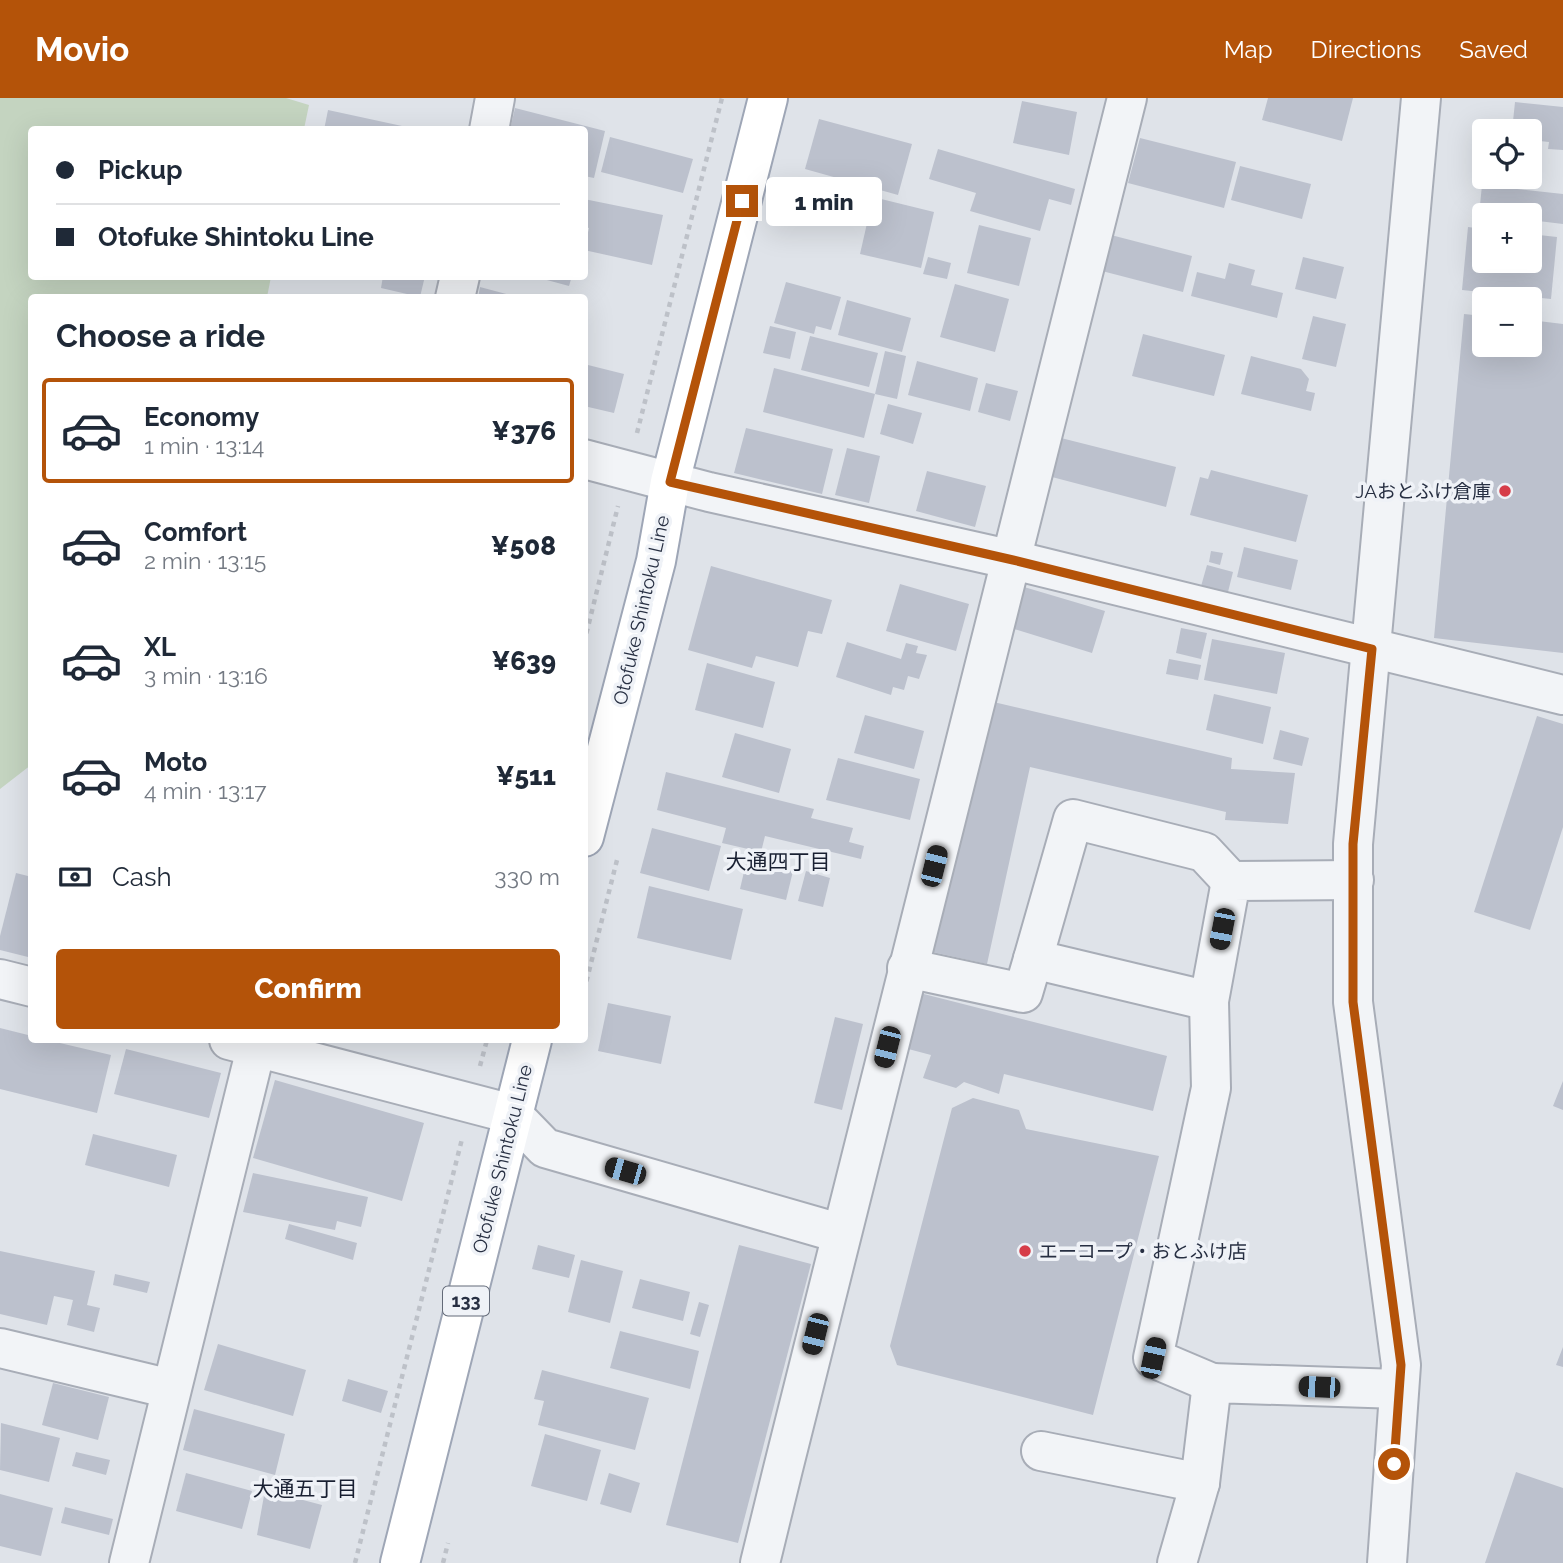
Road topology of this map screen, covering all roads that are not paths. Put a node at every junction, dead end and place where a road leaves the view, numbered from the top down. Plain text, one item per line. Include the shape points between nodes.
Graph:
1 (495, 98) edge
2 (768, 98) edge
3 (1127, 98) edge
4 (1421, 98) edge
5 (490, 126) edge
6 (588, 460) edge
7 (670, 482) junction
8 (1013, 560) junction
9 (1372, 649) junction
10 (1563, 695) edge
11 (588, 822) edge
12 (1354, 880) junction
13 (1231, 881) junction
14 (1033, 959) junction
15 (907, 968) junction
16 (0, 979) edge
17 (28, 986) edge
18 (1209, 1001) junction
19 (248, 1043) edge
20 (252, 1043) edge
21 (531, 1043) edge
22 (512, 1114) junction
23 (839, 1233) junction
24 (0, 1348) edge
25 (1212, 1383) junction
26 (171, 1389) junction
27 (1399, 1389) junction
28 (1041, 1451) dead end
29 (1200, 1483) junction
30 (129, 1563) edge
31 (400, 1563) edge
32 (760, 1563) edge
33 (1177, 1563) edge
34 (1387, 1563) edge

1 - 5 street
2 - 7 main road, Otofuke Shintoku Line
3 - 8 street
4 - 9 street
6 - 7 street
7 - 8 street
7 - 11 main road, Otofuke Shintoku Line via 656,561
8 - 9 street
8 - 15 street
9 - 10 street
9 - 12 street via 1353,844
12 - 13 street
12 - 27 street via 1353,1002 1401,1365
13 - 14 street via 1204,852 1073,819
13 - 18 street
14 - 15 street via 1023,993
14 - 18 street
15 - 23 street
16 - 17 street
18 - 25 street via 1211,1088 1153,1358
19 - 26 street
20 - 22 street
21 - 22 main road, Otofuke Shintoku Line / 133
22 - 23 street via 545,1148
22 - 31 main road, Otofuke Shintoku Line / 133
23 - 32 street
24 - 26 street
25 - 27 street
25 - 29 street
26 - 30 street
27 - 34 street
28 - 29 street
29 - 33 street

